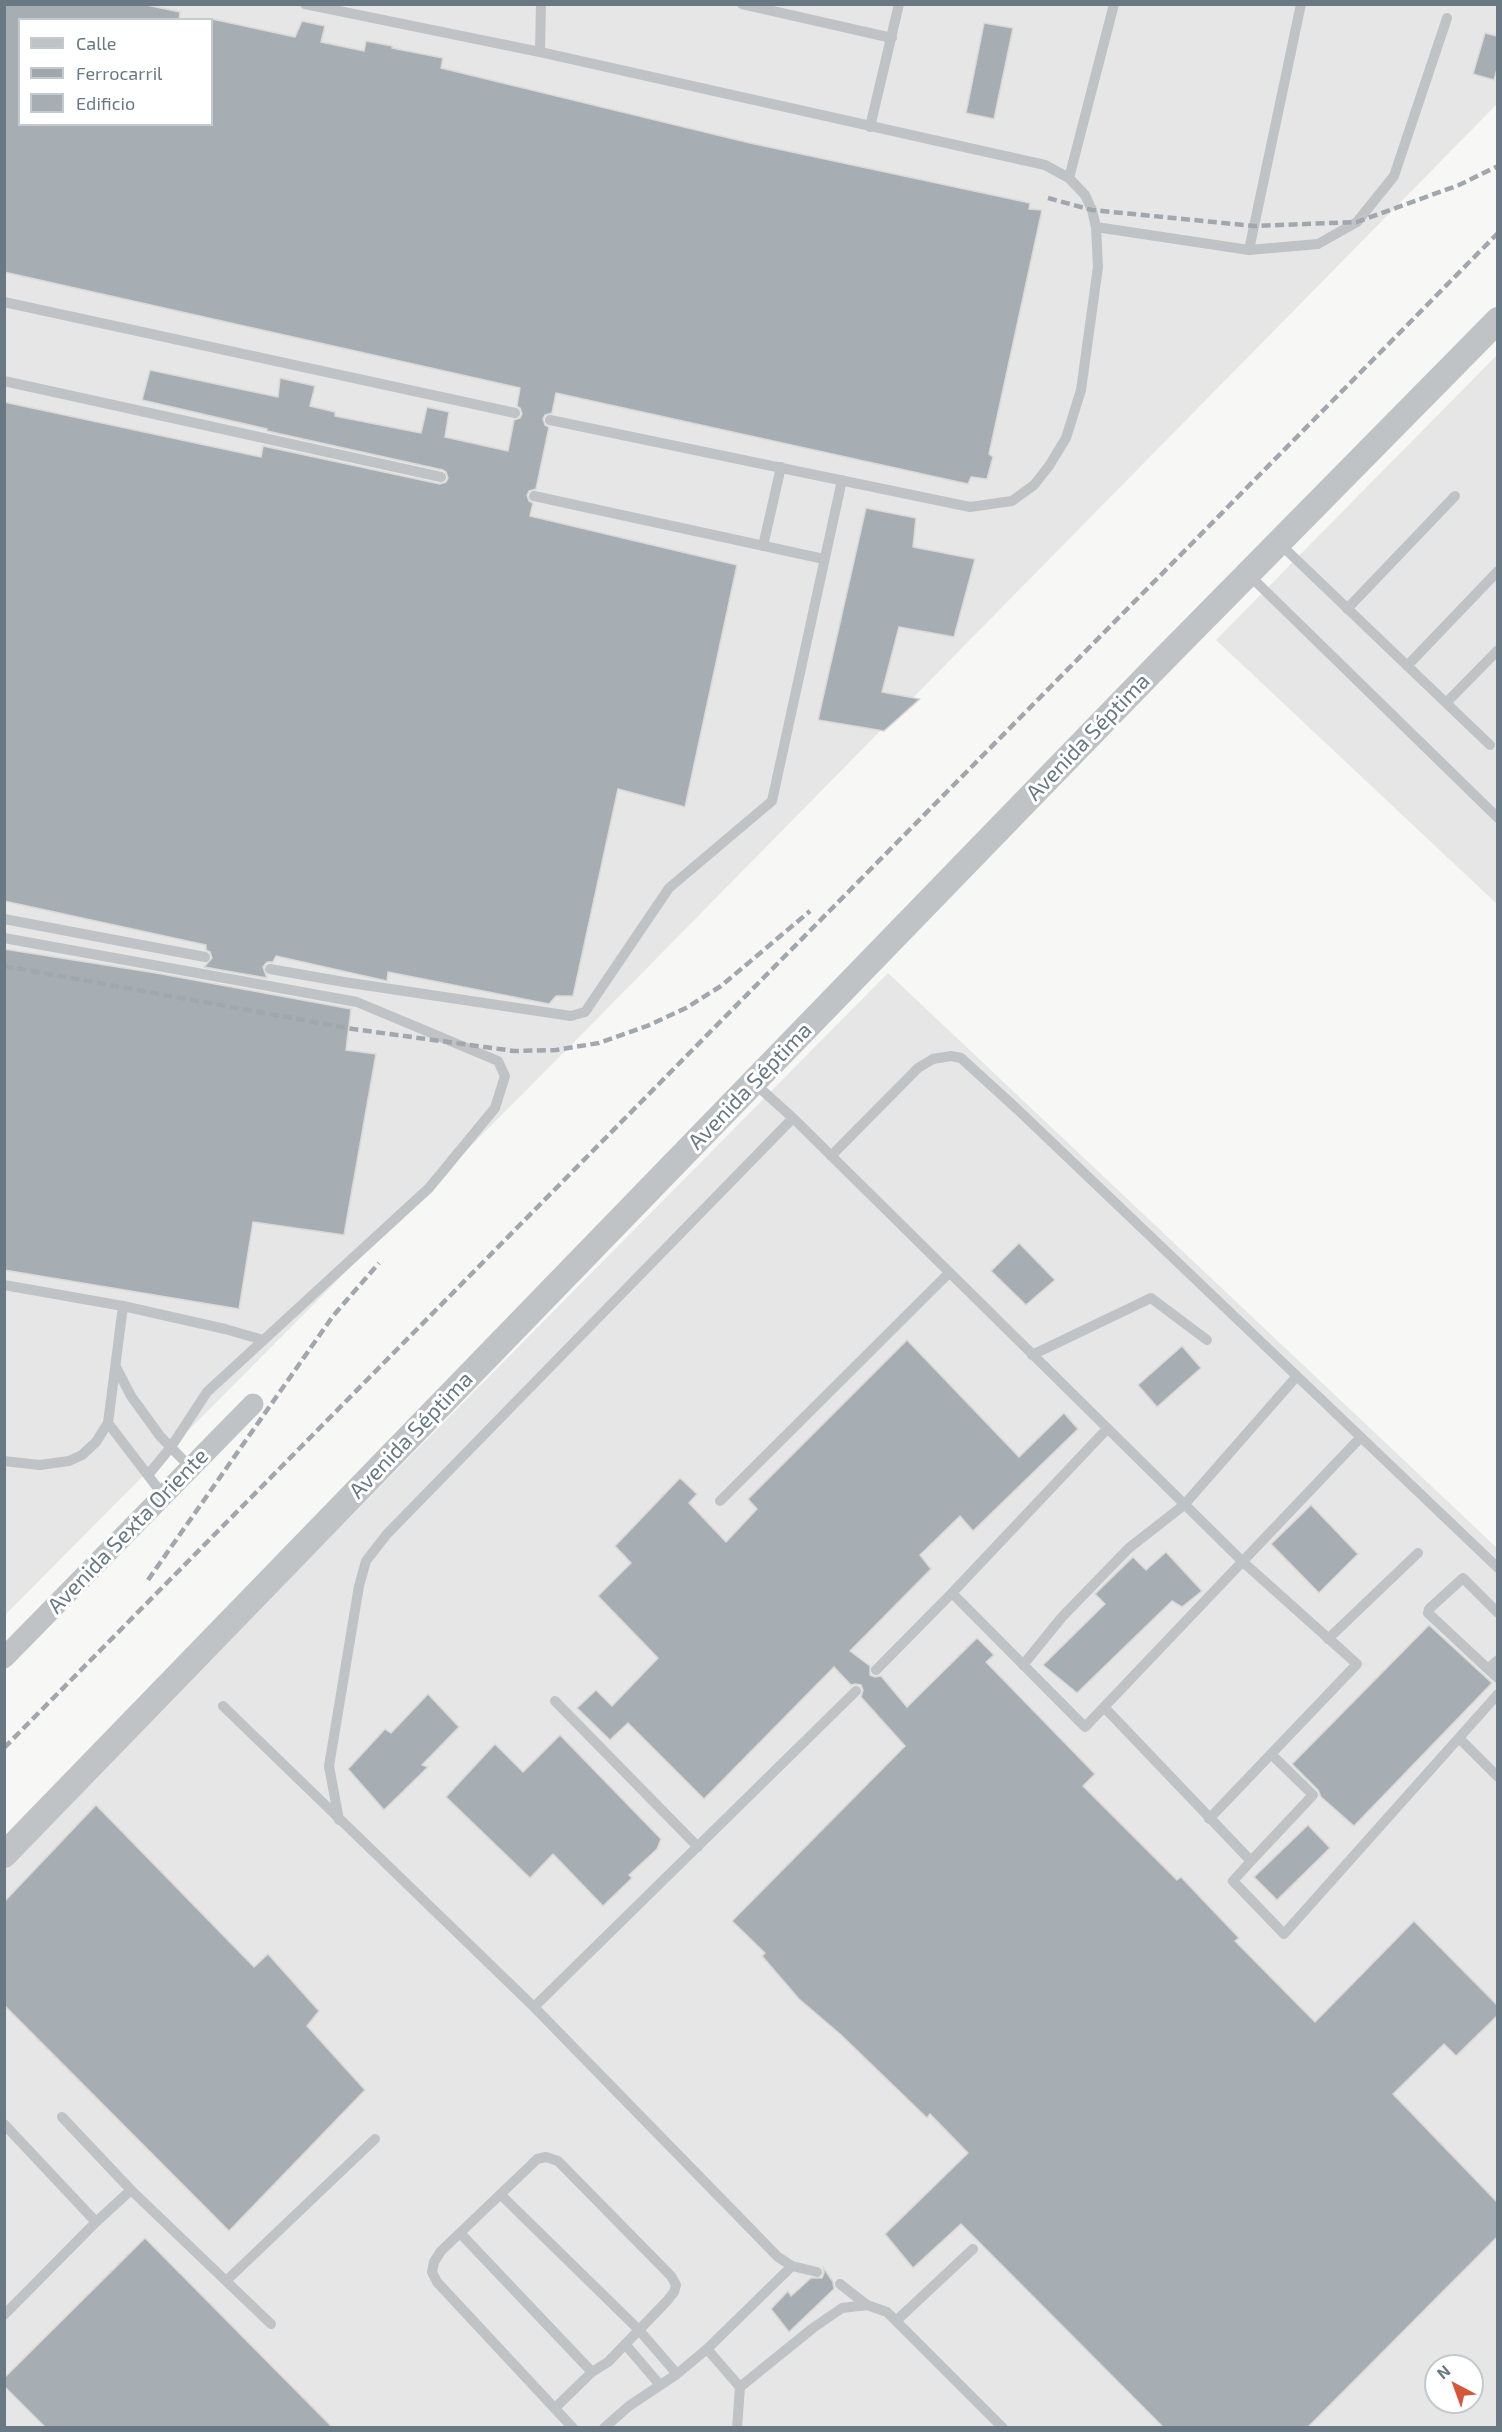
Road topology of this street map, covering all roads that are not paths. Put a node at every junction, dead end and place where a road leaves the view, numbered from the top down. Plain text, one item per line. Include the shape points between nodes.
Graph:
1 (305, 4) edge
2 (541, 4) edge
3 (741, 4) edge
4 (898, 4) edge
5 (1114, 4) edge
6 (1301, 4) edge
7 (1447, 18) dead end
8 (892, 38) junction
9 (540, 52) junction
10 (870, 127) junction
11 (1069, 178) junction
12 (1096, 227) junction
13 (1249, 250) junction
14 (4, 302) edge
15 (1497, 320) edge
16 (4, 381) edge
17 (515, 413) dead end
18 (550, 420) dead end
19 (781, 467) junction
20 (441, 477) dead end
21 (842, 480) junction
22 (534, 496) dead end
23 (1455, 496) dead end
24 (1279, 543) junction
25 (763, 546) junction
26 (824, 559) junction
27 (1497, 571) edge
28 (1248, 574) junction
29 (1347, 609) junction
30 (1497, 650) edge
31 (1407, 666) junction
32 (1446, 703) junction
33 (1490, 745) dead end
34 (1497, 818) edge
35 (4, 920) edge
36 (4, 938) edge
37 (205, 957) dead end
38 (270, 969) dead end
39 (753, 1082) junction
40 (793, 1118) junction
41 (831, 1156) junction
42 (949, 1273) junction
43 (4, 1285) edge
44 (123, 1306) junction
45 (262, 1340) junction
46 (1207, 1340) dead end
47 (1032, 1356) junction
48 (116, 1367) junction
49 (1297, 1376) junction
50 (253, 1404) dead end
51 (108, 1423) junction
52 (1106, 1430) junction
53 (1362, 1437) junction
54 (171, 1447) junction
55 (4, 1461) edge
56 (190, 1467) junction
57 (148, 1475) junction
58 (164, 1495) junction
59 (720, 1500) dead end
60 (1184, 1504) junction
61 (1418, 1553) dead end
62 (1243, 1562) junction
63 (1497, 1568) edge
64 (952, 1593) junction
65 (1497, 1613) edge
66 (1328, 1639) junction
67 (4, 1658) edge
68 (1497, 1660) edge
69 (1023, 1665) junction
70 (1488, 1669) junction
71 (876, 1670) dead end
72 (1497, 1678) edge
73 (856, 1691) dead end
74 (1497, 1694) edge
75 (555, 1701) dead end
76 (223, 1706) dead end
77 (1104, 1707) junction
78 (1459, 1738) junction
79 (1271, 1754) junction
80 (1497, 1777) edge
81 (1209, 1819) junction
82 (339, 1820) junction
83 (698, 1847) junction
84 (4, 1855) edge
85 (1251, 1861) junction
86 (534, 2007) junction
87 (62, 2117) dead end
88 (4, 2124) edge
89 (375, 2139) dead end
90 (130, 2190) junction
91 (501, 2195) junction
92 (96, 2222) junction
93 (460, 2233) junction
94 (973, 2249) dead end
95 (792, 2266) junction
96 (817, 2272) dead end
97 (226, 2281) junction
98 (840, 2284) dead end
99 (867, 2304) junction
100 (4, 2315) edge
101 (896, 2321) junction
102 (272, 2324) dead end
103 (639, 2330) junction
104 (625, 2344) junction
105 (707, 2349) junction
106 (592, 2372) junction
107 (677, 2374) junction
108 (660, 2385) junction
109 (740, 2387) junction
110 (555, 2408) junction
111 (573, 2427) edge
112 (604, 2427) edge
113 (737, 2427) edge
114 (1003, 2427) edge

1 - 9 lane
2 - 9 lane
3 - 8 lane
4 - 8 lane
5 - 11 lane
6 - 13 lane
7 - 13 lane via 1394,176 1357,222 1318,244
8 - 10 lane
9 - 10 lane
10 - 11 lane via 1045,165
11 - 12 lane via 1085,195
12 - 13 lane
12 - 21 lane via 1098,267 1080,390 1066,438 1034,485 1012,501 970,507
14 - 17 lane
15 - 24 street, Avenida Séptima
16 - 20 lane
18 - 19 lane
19 - 21 lane
19 - 25 lane
21 - 26 lane
22 - 25 lane
23 - 29 lane
24 - 28 street, Avenida Séptima
24 - 29 lane
25 - 26 lane
26 - 38 lane via 772,801 669,888 585,1012 572,1016
27 - 31 lane
28 - 34 lane
28 - 39 street, Avenida Séptima
29 - 31 lane
30 - 32 lane
31 - 32 lane
32 - 33 lane
35 - 37 lane
36 - 45 lane via 357,1002 498,1061 505,1076 495,1108 429,1188
39 - 40 lane
39 - 84 street, Avenida Séptima
40 - 41 lane
40 - 82 lane via 387,1534 366,1561 329,1766
41 - 42 lane
41 - 49 lane via 918,1068 933,1059 961,1058
42 - 47 lane
42 - 59 lane
43 - 44 lane
44 - 45 lane
44 - 48 lane
45 - 54 lane via 207,1392
46 - 47 lane via 1151,1298
47 - 52 lane
48 - 51 lane
48 - 54 lane via 130,1396
49 - 53 lane
49 - 60 lane
50 - 56 street, Avenida Sexta Oriente
51 - 55 lane via 96,1442 69,1461 40,1466
51 - 57 lane
52 - 60 lane
52 - 64 lane
53 - 62 lane
53 - 63 lane
54 - 56 lane
54 - 57 lane
56 - 58 street, Avenida Sexta Oriente
57 - 58 lane
58 - 67 street, Avenida Sexta Oriente
60 - 62 lane
60 - 69 lane via 1129,1548 1062,1617
61 - 66 lane
62 - 66 lane
62 - 77 lane
64 - 69 lane
64 - 71 lane
65 - 70 lane via 1463,1578 1428,1613
66 - 79 lane via 1357,1664
68 - 70 lane
69 - 77 lane via 1085,1727
70 - 72 lane
73 - 83 lane
74 - 78 lane
75 - 83 lane
76 - 82 lane
77 - 81 lane
78 - 80 lane
78 - 85 lane via 1284,1934 1233,1881
79 - 81 lane
79 - 85 lane via 1313,1795
81 - 85 lane
82 - 86 lane
83 - 86 lane
86 - 95 lane via 778,2257
87 - 90 lane
88 - 92 lane
89 - 97 lane
90 - 92 lane
90 - 97 lane
91 - 93 lane
91 - 103 lane
91 - 103 lane via 537,2159 546,2157 558,2162 676,2285 667,2301
92 - 100 lane
93 - 106 lane
93 - 110 lane via 434,2262 432,2272 437,2282
94 - 101 lane
95 - 96 lane
95 - 105 lane
97 - 102 lane
98 - 99 lane
99 - 101 lane via 887,2312
99 - 109 lane via 842,2308
101 - 114 lane
103 - 104 lane
103 - 107 lane
104 - 106 lane
104 - 108 lane
105 - 107 lane
105 - 109 lane
106 - 110 lane
107 - 108 lane
108 - 112 lane
109 - 113 lane
110 - 111 lane

